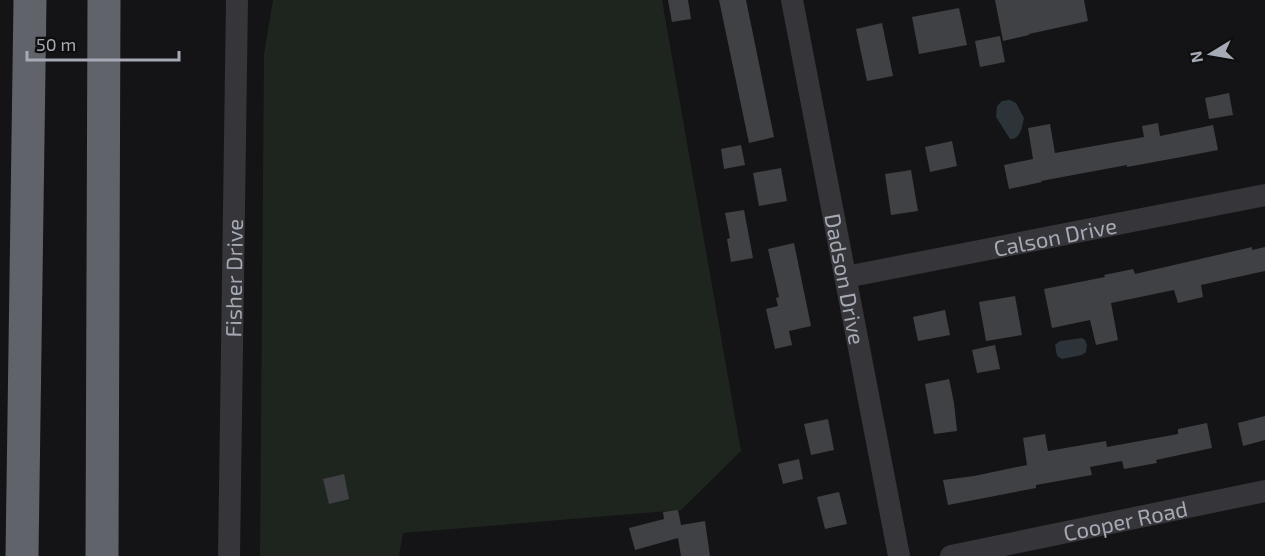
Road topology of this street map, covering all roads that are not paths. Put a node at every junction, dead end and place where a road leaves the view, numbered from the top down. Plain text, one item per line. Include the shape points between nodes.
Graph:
1 (30, 0) edge
2 (104, 0) edge
3 (237, 0) edge
4 (792, 0) edge
5 (1265, 195) edge
6 (846, 277) junction
7 (1265, 491) edge
8 (22, 556) edge
9 (102, 556) edge
10 (230, 556) edge
11 (899, 556) edge
12 (951, 556) edge

1 - 8 highway
2 - 9 highway
3 - 10 street, Fisher Drive
4 - 6 street, Dadson Drive
5 - 6 street, Calson Drive
6 - 11 street, Dadson Drive
7 - 12 street, Cooper Road

